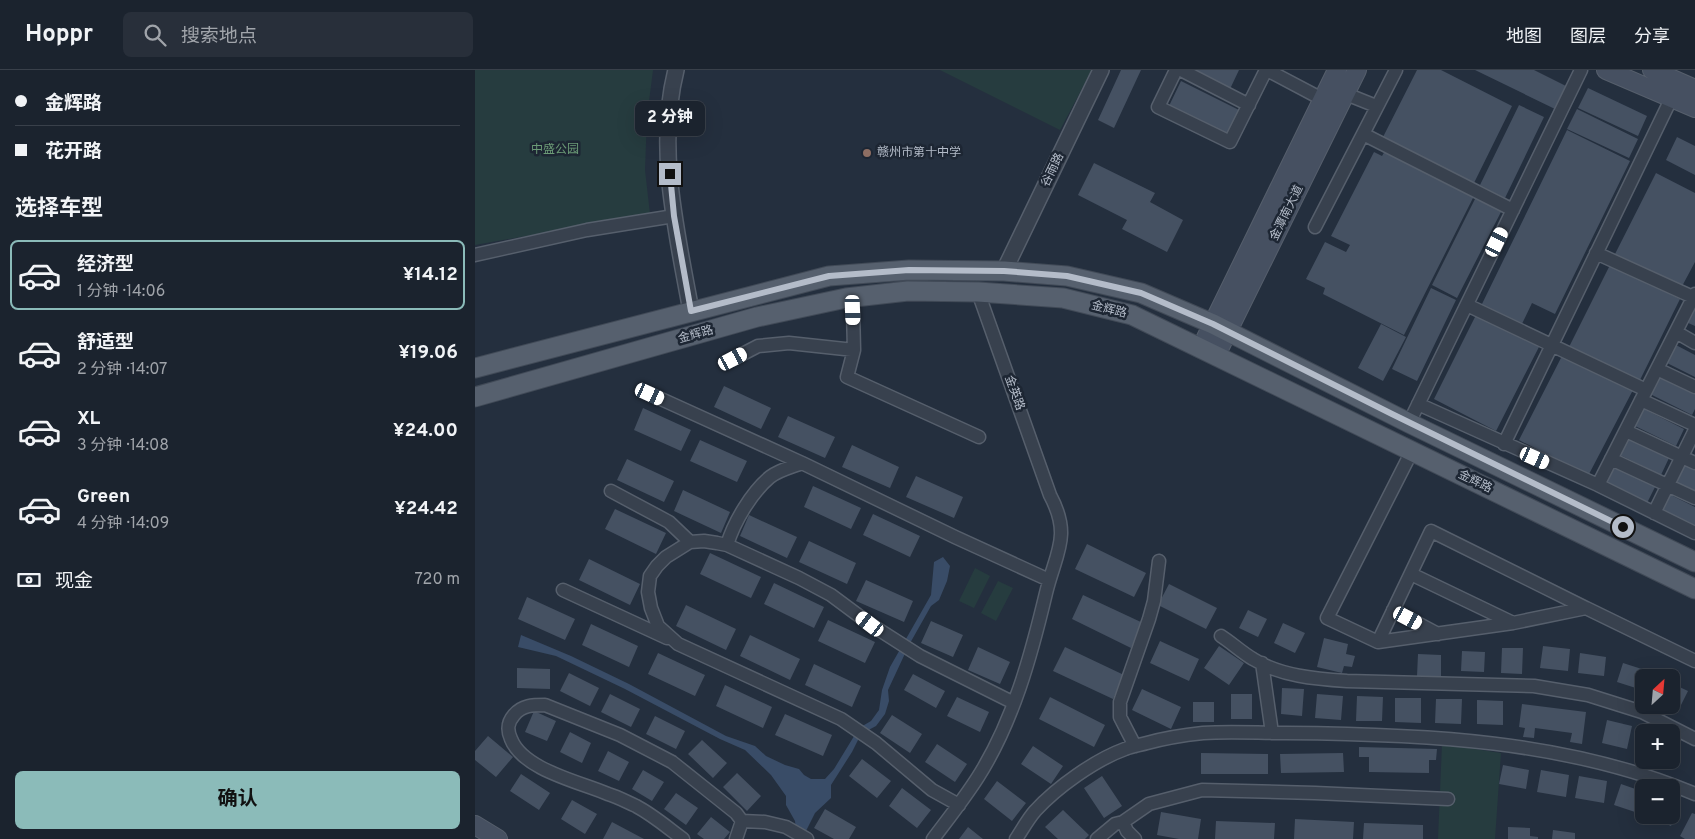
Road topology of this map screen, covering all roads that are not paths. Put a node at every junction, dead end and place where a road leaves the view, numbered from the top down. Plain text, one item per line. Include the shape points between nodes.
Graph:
1 (676, 70) edge
2 (1101, 70) edge
3 (1176, 70) edge
4 (1181, 70) edge
5 (1267, 70) edge
6 (1337, 70) edge
7 (1357, 70) edge
8 (1395, 70) edge
9 (1581, 70) edge
10 (1606, 70) edge
11 (1652, 70) edge
12 (1695, 89) edge
13 (1346, 94) junction
14 (1672, 97) junction
15 (1322, 99) junction
16 (1249, 105) junction
17 (1376, 106) junction
18 (1695, 108) edge
19 (1363, 134) junction
20 (1513, 210) junction
21 (674, 216) junction
22 (1315, 226) dead end
23 (1596, 253) junction
24 (475, 255) edge
25 (1004, 271) junction
26 (978, 292) junction
27 (1694, 297) edge
28 (846, 298) junction
29 (1467, 305) junction
30 (691, 311) junction
31 (1220, 328) junction
32 (1676, 332) junction
33 (1695, 342) edge
34 (1552, 344) junction
35 (854, 350) junction
36 (1208, 352) junction
37 (733, 359) dead end
38 (475, 368) edge
39 (1657, 369) junction
40 (1695, 387) edge
41 (650, 394) dead end
42 (1644, 395) junction
43 (475, 397) edge
44 (1418, 404) junction
45 (1409, 422) junction
46 (1695, 425) edge
47 (1695, 430) edge
48 (1625, 431) junction
49 (979, 437) dead end
50 (1504, 444) junction
51 (1411, 451) junction
52 (1682, 457) junction
53 (1611, 459) junction
54 (802, 463) junction
55 (1695, 463) edge
56 (1598, 485) junction
57 (1667, 485) junction
58 (611, 491) dead end
59 (1695, 498) edge
60 (1654, 513) junction
61 (1695, 533) edge
62 (691, 542) junction
63 (727, 545) junction
64 (1159, 561) dead end
65 (1695, 562) edge
66 (1411, 574) junction
67 (1049, 580) junction
68 (1695, 589) edge
69 (563, 590) dead end
70 (1586, 608) junction
71 (1393, 610) junction
72 (1513, 623) junction
73 (1438, 634) junction
74 (1221, 636) dead end
75 (1378, 642) junction
76 (678, 644) junction
77 (1695, 661) edge
78 (1262, 663) junction
79 (1014, 703) junction
80 (1272, 733) junction
81 (1695, 739) edge
82 (1135, 746) junction
83 (1695, 794) edge
84 (1448, 799) dead end
85 (959, 805) junction
86 (742, 822) junction
87 (1123, 822) junction
88 (475, 825) edge
89 (498, 839) edge
90 (683, 839) edge
91 (736, 839) edge
92 (807, 839) edge
93 (933, 839) edge
94 (1016, 839) edge
95 (1097, 839) edge
96 (1135, 839) edge

1 - 21 street via 669,128
2 - 25 street, 谷雨路
3 - 16 street via 1158,107 1230,142
4 - 16 street
5 - 15 street
5 - 16 street
6 - 15 main road, 金潭南大道
7 - 13 main road, 金潭南大道
8 - 17 street
9 - 20 street
10 - 14 main road
11 - 12 main road
13 - 17 street
13 - 31 main road, 金潭南大道
14 - 18 main road
14 - 23 street
15 - 31 main road, 金潭南大道
17 - 19 street
19 - 20 street
19 - 22 street
20 - 29 street
21 - 24 street via 587,230
21 - 30 street
23 - 27 street
23 - 34 street
25 - 30 main road, 金辉路 via 909,270 829,276
25 - 31 main road, 金辉路 via 1067,276 1141,293
26 - 28 main road, 金辉路 via 908,291
26 - 36 main road, 金辉路 via 1063,298 1132,315
26 - 67 street, 金英路 via 1062,527
27 - 32 street
28 - 35 street via 853,310
28 - 43 main road, 金辉路 via 757,317
29 - 34 street
29 - 44 street
30 - 38 main road, 金辉路
31 - 36 main road, 金潭南大道
31 - 45 main road, 金辉路
32 - 33 street
32 - 39 street
34 - 42 street
34 - 50 street
35 - 37 street via 789,344 758,346
35 - 49 street via 847,377
36 - 51 main road, 金辉路
39 - 40 street
39 - 42 street
41 - 54 street
42 - 46 street
42 - 48 street
44 - 45 street
44 - 50 street
45 - 65 main road, 金辉路
47 - 52 street
48 - 52 street
48 - 53 street
50 - 56 street
51 - 68 main road, 金辉路
51 - 75 street via 1327,618
52 - 55 street
52 - 57 street
53 - 56 street
53 - 57 street
54 - 63 street via 771,477 740,514
54 - 67 street
56 - 60 street
57 - 59 street
57 - 60 street
58 - 62 street via 669,522
60 - 61 street
62 - 63 street
62 - 76 street via 677,549 650,576 648,592 658,626
63 - 79 street via 831,595 920,656
64 - 82 street via 1154,601 1120,702 1120,718
66 - 70 street via 1431,530
66 - 71 street
66 - 72 street
67 - 79 street, 金英路 via 1031,653
69 - 76 street
70 - 72 street
70 - 77 street
71 - 73 street
71 - 75 street
72 - 73 street
73 - 75 street
74 - 78 street
76 - 85 street via 841,719 876,743 931,790
78 - 80 street
78 - 81 street via 1321,679 1534,686 1588,695 1642,712
79 - 85 street, 金英路 via 992,752
80 - 82 street via 1203,733
80 - 83 street via 1437,738 1541,751 1603,762
82 - 94 street via 1103,759 1055,792 1035,812
84 - 87 street via 1202,790 1149,804
85 - 93 street, 金英路
86 - 90 street via 736,813 672,762 620,735 545,705 518,709 510,719 507,731 514,746 527,759 637,807
86 - 91 street
86 - 92 street via 765,822 786,827
87 - 95 street via 1115,824
87 - 96 street
88 - 89 main road

